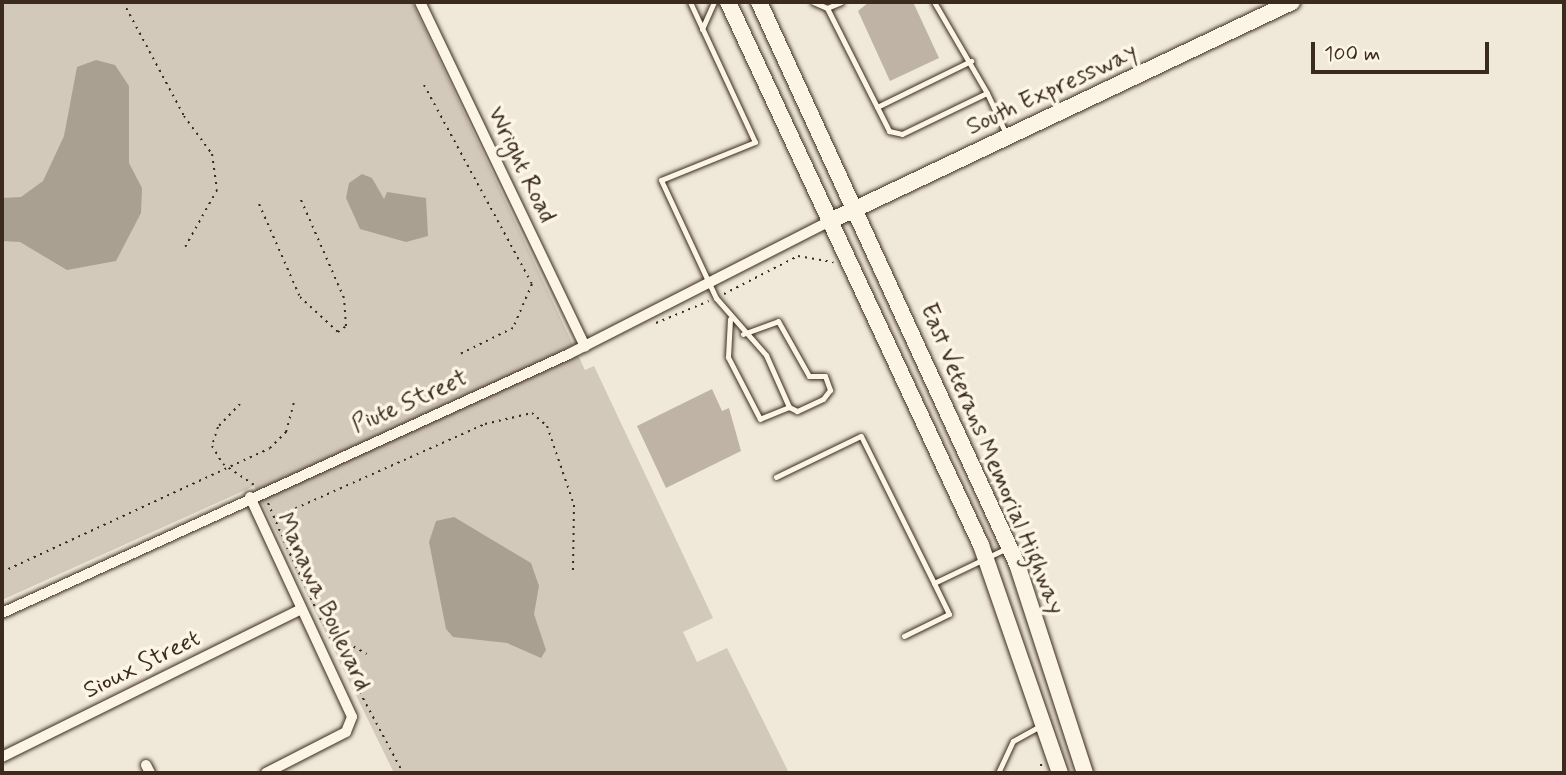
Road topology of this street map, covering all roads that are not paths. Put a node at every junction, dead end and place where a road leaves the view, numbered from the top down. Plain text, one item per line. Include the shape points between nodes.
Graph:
1 (420, 2) edge
2 (690, 2) edge
3 (714, 2) edge
4 (729, 2) edge
5 (814, 2) edge
6 (841, 2) edge
7 (934, 2) edge
8 (1292, 2) edge
9 (762, 3) edge
10 (827, 8) junction
11 (702, 29) junction
12 (971, 61) junction
13 (987, 93) junction
14 (877, 107) junction
15 (1007, 137) junction
16 (856, 209) junction
17 (832, 220) junction
18 (710, 284) junction
19 (730, 319) junction
20 (743, 334) junction
21 (585, 346) junction
22 (789, 407) junction
23 (776, 477) dead end
24 (250, 497) junction
25 (1010, 547) junction
26 (986, 557) junction
27 (934, 583) junction
28 (301, 609) junction
29 (2, 613) edge
30 (904, 636) dead end
31 (1046, 724) junction
32 (2, 757) edge
33 (267, 773) edge
34 (998, 773) edge
35 (1060, 773) edge
36 (1085, 773) edge

1 - 21 street, Wright Road
2 - 11 lane
3 - 11 lane
4 - 17 main road, East Veterans Memorial Highway
5 - 10 lane
6 - 10 lane
7 - 12 lane
8 - 15 main road, South Expressway
9 - 16 main road, East Veterans Memorial Highway
10 - 14 lane
11 - 18 lane via 755,142 662,180
12 - 13 lane
12 - 14 lane
13 - 14 lane via 902,134 889,131
13 - 15 lane
15 - 16 main road, South Expressway
16 - 17 main road, South Expressway
16 - 25 main road, East Veterans Memorial Highway
17 - 18 street, Piute Street
17 - 26 main road, East Veterans Memorial Highway
18 - 19 lane
18 - 21 street, Piute Street
19 - 20 lane
19 - 22 lane via 728,357 760,419
20 - 22 lane via 766,355
20 - 22 lane via 778,321 808,376 825,376 830,390 823,399 797,411
21 - 24 street, Piute Street
23 - 27 lane via 861,436
24 - 28 street, Manawa Boulevard
24 - 29 street, Piute Street
25 - 26 lane
25 - 36 main road, East Veterans Memorial Highway
26 - 27 lane
26 - 31 main road, East Veterans Memorial Highway
27 - 30 lane via 949,614
28 - 32 street, Sioux Street
28 - 33 street, Manawa Boulevard via 348,706 350,726
31 - 34 lane via 1013,741
31 - 35 main road, East Veterans Memorial Highway

